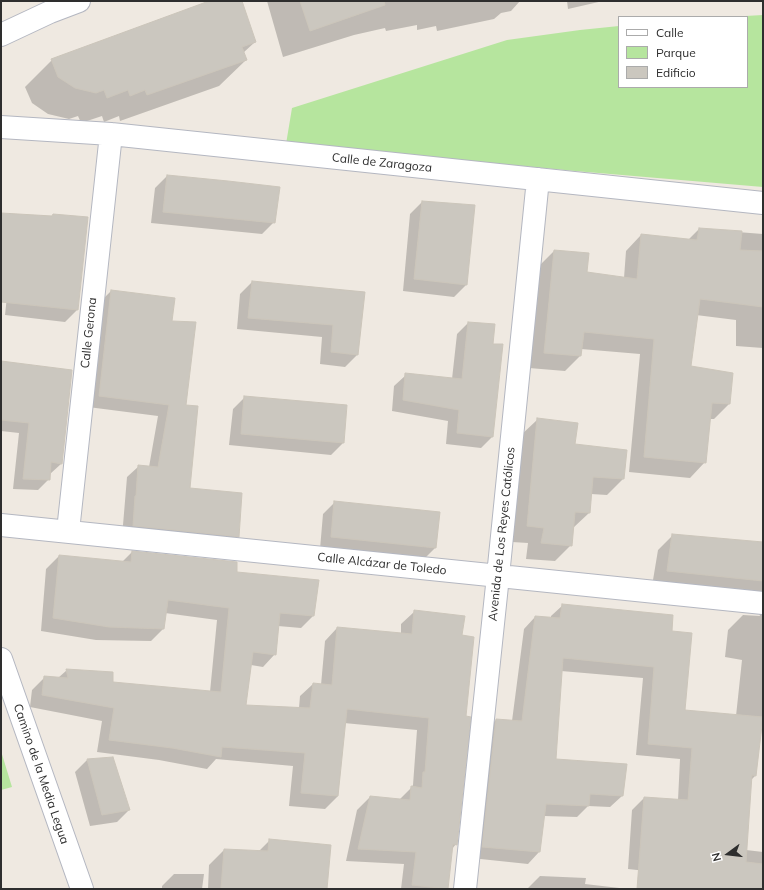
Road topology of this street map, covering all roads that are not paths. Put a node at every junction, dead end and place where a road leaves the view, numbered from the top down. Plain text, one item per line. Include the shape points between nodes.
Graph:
1 (80, 1) edge
2 (1, 35) edge
3 (1, 127) edge
4 (111, 134) junction
5 (538, 179) junction
6 (763, 203) edge
7 (1, 525) edge
8 (68, 532) junction
9 (498, 576) junction
10 (763, 603) edge
11 (1, 659) edge
12 (82, 889) edge
13 (464, 889) edge

1 - 2 street
3 - 4 street, Calle de Zaragoza
4 - 5 street, Calle de Zaragoza
4 - 8 street, Calle Gerona
5 - 6 street, Calle de Zaragoza
5 - 9 street, Avenida de Los Reyes Católicos
7 - 8 street, Calle Alcázar de Toledo
8 - 9 street, Calle Alcázar de Toledo
9 - 10 street, Calle Alcázar de Toledo
9 - 13 street, Avenida de Los Reyes Católicos
11 - 12 street, Camino de la Media Legua

